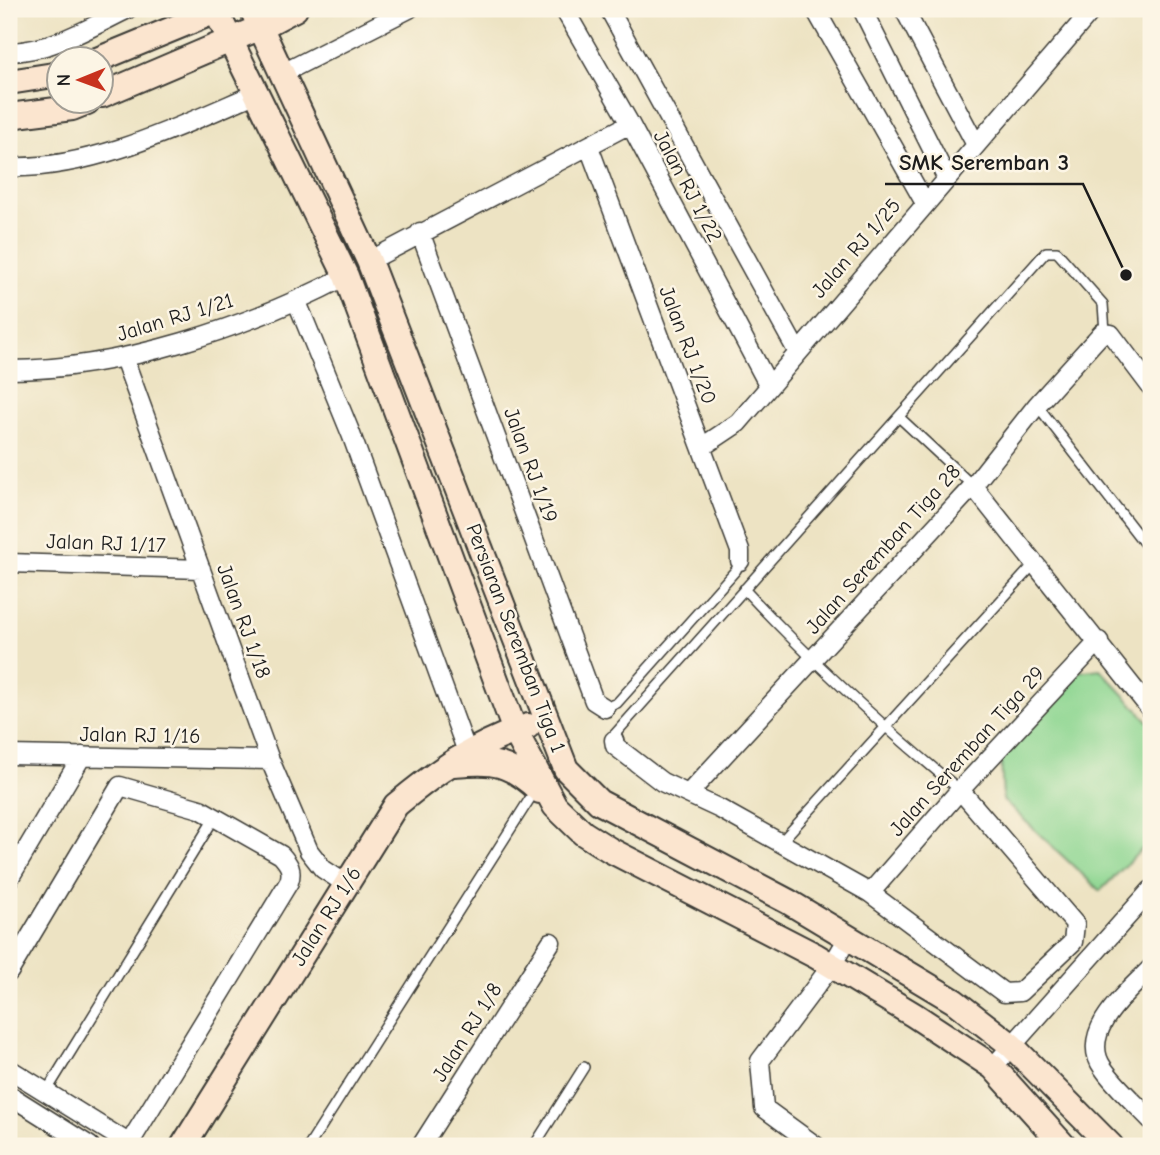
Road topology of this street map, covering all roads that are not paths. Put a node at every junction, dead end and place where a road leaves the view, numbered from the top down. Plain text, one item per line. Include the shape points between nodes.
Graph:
1 (128, 9) edge
2 (295, 9) edge
3 (409, 9) edge
4 (564, 9) edge
5 (609, 9) edge
6 (815, 9) edge
7 (862, 9) edge
8 (904, 9) edge
9 (1093, 9) edge
10 (218, 10) edge
11 (257, 18) edge
12 (230, 40) junction
13 (9, 52) edge
14 (116, 52) edge
15 (283, 73) junction
16 (46, 76) edge
17 (9, 82) edge
18 (116, 89) edge
19 (257, 93) junction
20 (46, 111) edge
21 (9, 116) edge
22 (630, 124) junction
23 (975, 144) junction
24 (589, 147) junction
25 (9, 167) edge
26 (946, 177) junction
27 (925, 203) junction
28 (419, 232) junction
29 (369, 261) junction
30 (346, 276) junction
31 (297, 302) junction
32 (1105, 332) junction
33 (797, 352) junction
34 (124, 358) junction
35 (9, 370) edge
36 (769, 386) junction
37 (1151, 387) edge
38 (1037, 405) junction
39 (900, 418) junction
40 (702, 447) junction
41 (973, 485) junction
42 (1151, 552) edge
43 (740, 561) joint
44 (1036, 562) junction
45 (9, 563) edge
46 (201, 569) junction
47 (744, 589) junction
48 (1099, 641) junction
49 (812, 662) junction
50 (605, 708) joint
51 (1151, 710) edge
52 (545, 720) junction
53 (884, 729) junction
54 (514, 730) junction
55 (614, 740) joint
56 (9, 755) edge
57 (82, 756) junction
58 (127, 757) junction
59 (456, 758) junction
60 (270, 760) junction
61 (120, 786) junction
62 (537, 788) junction
63 (960, 790) junction
64 (689, 793) junction
65 (555, 806) junction
66 (215, 817) junction
67 (780, 843) junction
68 (316, 862) junction
69 (291, 869) junction
70 (9, 879) edge
71 (346, 884) junction
72 (1151, 890) edge
73 (870, 893) junction
74 (848, 938) junction
75 (551, 942) dead end
76 (832, 965) junction
77 (1151, 968) edge
78 (9, 972) edge
79 (1011, 1045) junction
80 (584, 1066) dead end
81 (993, 1067) junction
82 (9, 1069) edge
83 (46, 1093) junction
84 (9, 1096) edge
85 (1150, 1117) edge
86 (131, 1145) edge
87 (90, 1146) edge
88 (183, 1146) edge
89 (309, 1146) edge
90 (421, 1146) edge
91 (534, 1146) edge
92 (816, 1146) edge
93 (1064, 1146) edge
94 (1111, 1146) edge

1 - 13 street via 66,39 26,52
2 - 11 main road
3 - 15 street
4 - 22 street, Jalan RJ 1/22
5 - 33 street, Jalan RJ 1/22
6 - 27 street
7 - 26 street
8 - 23 street
9 - 23 street, Jalan RJ 1/25
10 - 12 main road, Persiaran Seremban Tiga 1
10 - 14 main road
11 - 12 main road
11 - 15 main road, Persiaran Seremban Tiga 1
12 - 18 main road
12 - 19 main road, Persiaran Seremban Tiga 1
15 - 29 main road, Persiaran Seremban Tiga 1
16 - 17 main road
19 - 25 street via 142,141 62,162
19 - 30 main road, Persiaran Seremban Tiga 1
20 - 21 main road
22 - 24 street
22 - 36 street, Jalan RJ 1/22
23 - 26 street, Jalan RJ 1/25
24 - 28 street
24 - 40 street, Jalan RJ 1/20
26 - 27 street, Jalan RJ 1/25
27 - 33 street, Jalan RJ 1/25
28 - 29 street
28 - 50 street, Jalan RJ 1/19 via 594,701
29 - 30 main road
29 - 52 main road, Persiaran Seremban Tiga 1
30 - 31 street, Jalan RJ 1/21
30 - 54 main road, Persiaran Seremban Tiga 1
31 - 34 street, Jalan RJ 1/21
31 - 59 street via 351,434
32 - 37 street
32 - 38 street, Jalan Seremban Tiga 28
32 - 39 lane via 1103,304 1057,252 1046,252
33 - 36 street, Jalan RJ 1/25
34 - 35 street, Jalan RJ 1/21
34 - 46 street, Jalan RJ 1/18
36 - 40 street, Jalan RJ 1/25 via 738,423
38 - 41 street, Jalan Seremban Tiga 28
38 - 42 lane
39 - 41 lane
39 - 47 lane
40 - 43 street, Jalan RJ 1/20
41 - 44 street
41 - 49 street, Jalan Seremban Tiga 28
43 - 50 lane via 617,702
44 - 48 street
44 - 53 lane
45 - 46 street, Jalan RJ 1/17
46 - 60 street, Jalan RJ 1/18
47 - 49 lane
47 - 55 lane
48 - 51 street
48 - 63 street, Jalan Seremban Tiga 29
49 - 53 lane
49 - 64 street, Jalan Seremban Tiga 28
52 - 54 main road, Jalan RJ 1/6
52 - 74 main road, Persiaran Seremban Tiga 1 via 566,769 599,802
53 - 63 lane
53 - 67 lane
54 - 59 main road, Jalan RJ 1/6
54 - 65 main road, Persiaran Seremban Tiga 1
55 - 64 street via 615,746 662,782
56 - 57 street, Jalan RJ 1/16
57 - 58 street, Jalan RJ 1/16
57 - 70 street
58 - 60 street, Jalan RJ 1/16
58 - 61 street
59 - 62 main road via 493,761 518,770
59 - 71 main road, Jalan RJ 1/6 via 396,805
60 - 68 street, Jalan RJ 1/18
61 - 66 street
61 - 78 street
62 - 65 main road
62 - 89 lane
63 - 73 street, Jalan Seremban Tiga 29
63 - 73 street via 1073,918 1077,931 1073,942 1012,995
64 - 67 street
65 - 76 main road, Persiaran Seremban Tiga 1 via 583,833 610,850
66 - 69 street via 281,855
66 - 83 lane
67 - 73 street
68 - 69 street
68 - 71 street, Jalan RJ 1/18
69 - 86 street via 289,882
71 - 88 main road, Jalan RJ 1/6
72 - 79 street
74 - 76 street
74 - 79 main road, Persiaran Seremban Tiga 1 via 954,1001
75 - 90 street, Jalan RJ 1/8
76 - 81 main road, Persiaran Seremban Tiga 1
76 - 92 street via 760,1061 764,1108
77 - 85 street via 1100,1027 1095,1046 1102,1067
79 - 81 street
79 - 94 main road, Persiaran Seremban Tiga 1
80 - 91 lane
81 - 93 main road, Persiaran Seremban Tiga 1
82 - 83 street
83 - 86 street
84 - 87 street

